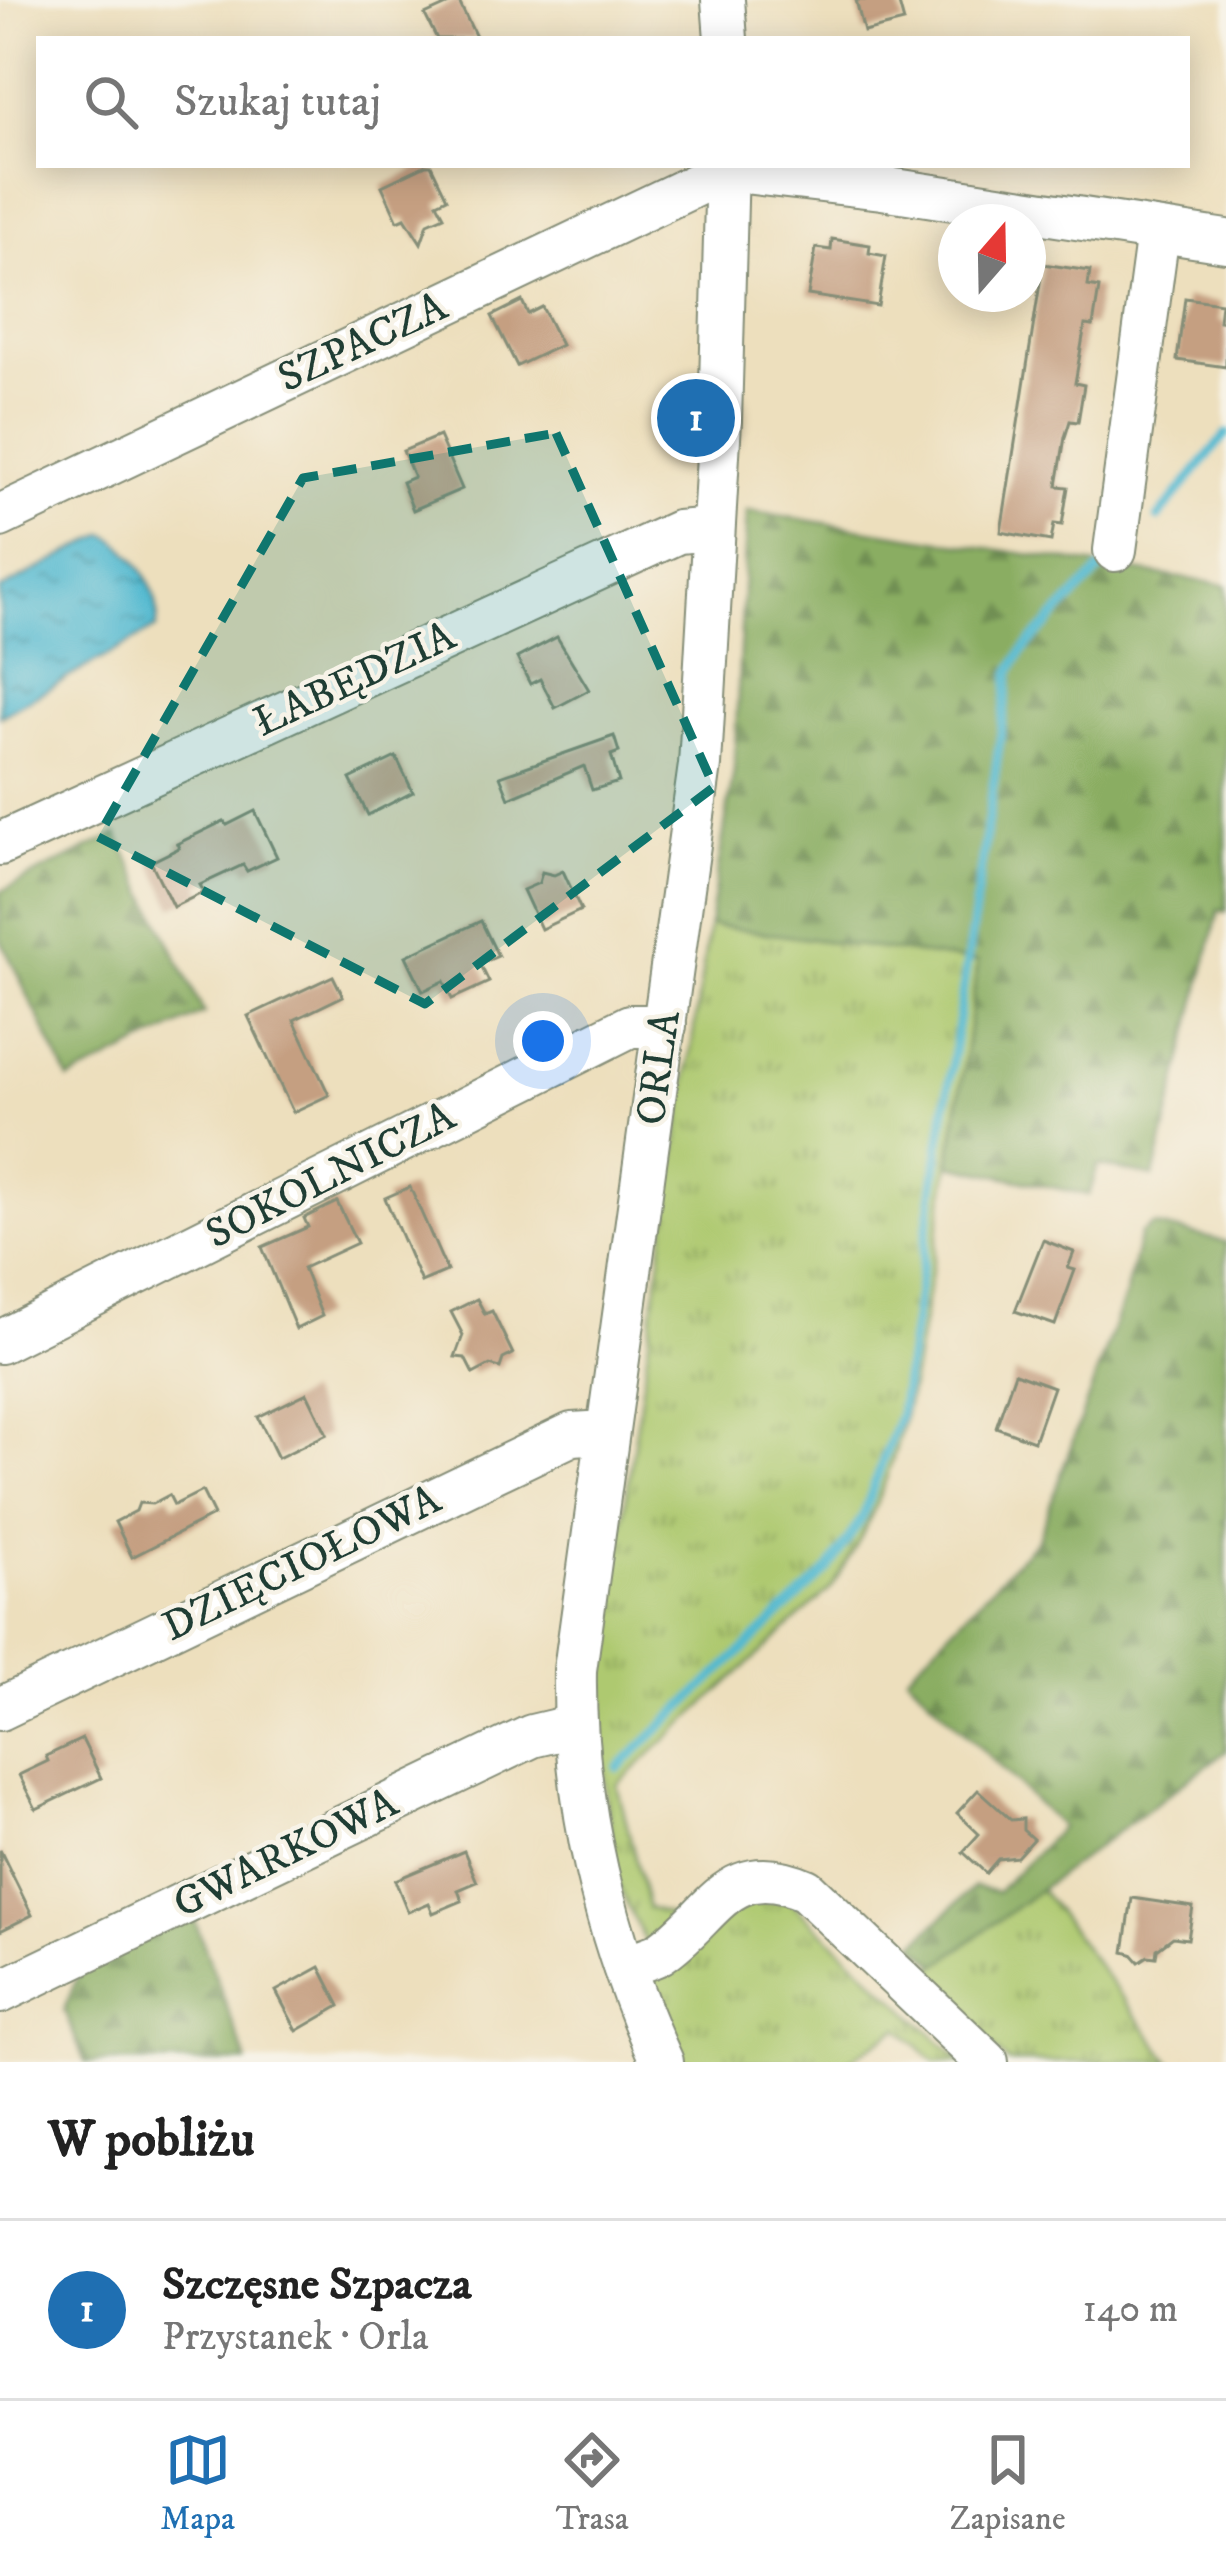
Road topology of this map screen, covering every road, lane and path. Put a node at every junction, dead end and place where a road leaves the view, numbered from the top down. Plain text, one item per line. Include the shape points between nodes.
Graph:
1 (723, 0) edge
2 (725, 36) edge
3 (725, 168) edge
4 (727, 168) edge
5 (735, 168) edge
6 (1158, 232) junction
7 (1226, 241) edge
8 (0, 516) edge
9 (713, 530) junction
10 (1115, 550) dead end
11 (0, 844) edge
12 (665, 1026) junction
13 (0, 1342) edge
14 (607, 1432) junction
15 (0, 1709) edge
16 (574, 1726) junction
17 (623, 1964) junction
18 (0, 1992) edge
19 (662, 2062) edge
20 (987, 2062) edge

1 - 2 street
3 - 8 street, SZPACZA
4 - 9 street, ORLA
5 - 6 street
6 - 7 street
6 - 10 street
9 - 11 street, ŁABĘDZIA via 678,532
9 - 12 street, ORLA via 700,766
12 - 13 street, SOKOLNICZA via 630,1026
12 - 14 street, ORLA
14 - 15 street, DZIĘCIOŁOWA via 572,1434
14 - 16 street, ORLA
16 - 17 street, ORLA via 592,1845
16 - 18 street, GWARKOWA via 532,1736
17 - 19 street, ORLA
17 - 20 street via 658,1954 724,1894 776,1877 806,1890

